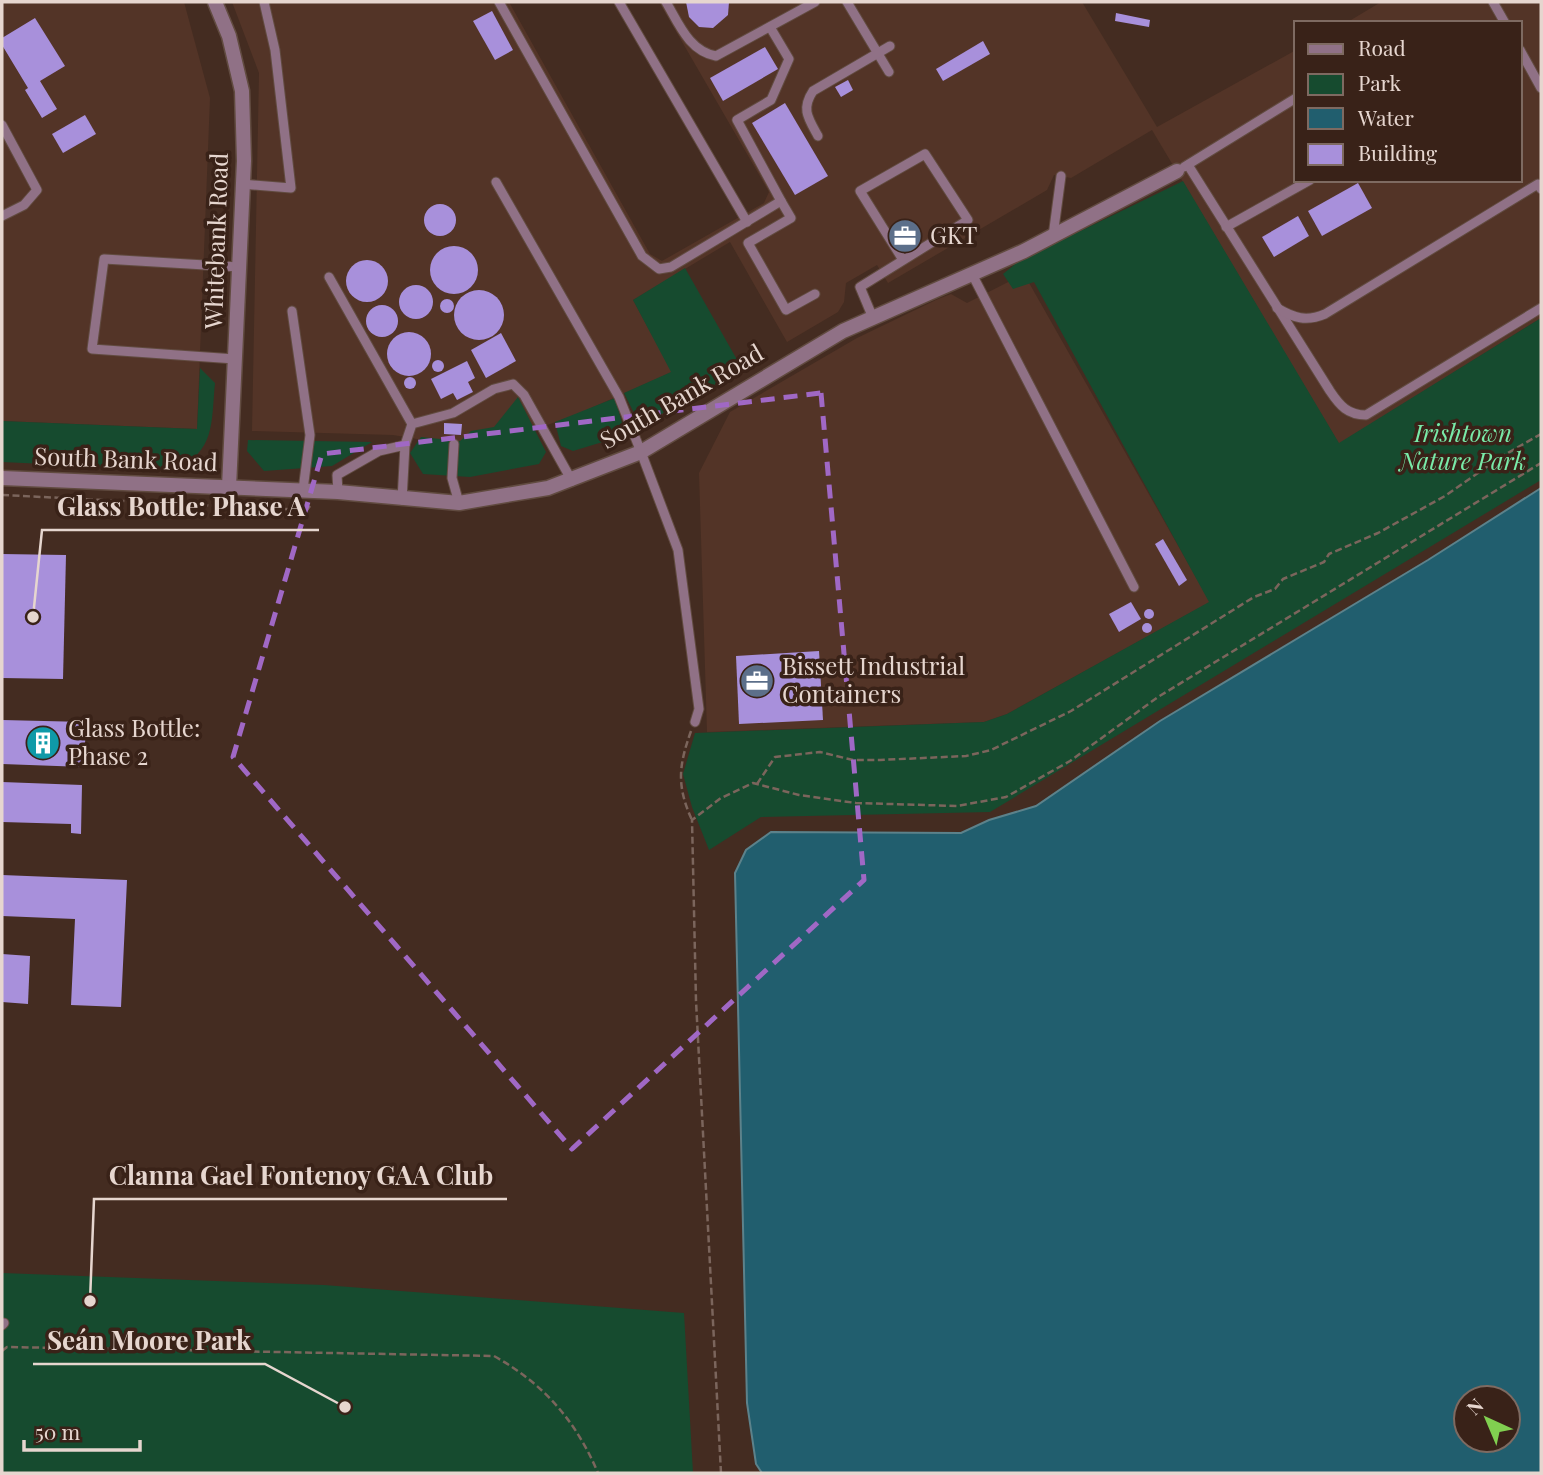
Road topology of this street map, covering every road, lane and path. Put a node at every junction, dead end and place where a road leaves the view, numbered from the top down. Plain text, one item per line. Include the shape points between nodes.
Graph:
1 (215, 2) edge
2 (264, 2) edge
3 (499, 2) edge
4 (619, 2) edge
5 (666, 2) edge
6 (815, 2) edge
7 (847, 2) edge
8 (1493, 2) edge
9 (1504, 21) edge
10 (770, 27) junction
11 (890, 46) dead end
12 (877, 53) junction
13 (1522, 54) edge
14 (889, 72) dead end
15 (1541, 88) edge
16 (1294, 99) edge
17 (2, 125) edge
18 (818, 136) dead end
19 (1183, 168) junction
20 (1061, 176) dead end
21 (496, 182) dead end
22 (1306, 182) edge
23 (242, 184) junction
24 (1541, 189) edge
25 (781, 201) junction
26 (2, 216) edge
27 (747, 222) junction
28 (1226, 227) junction
29 (1053, 236) junction
30 (903, 260) junction
31 (239, 267) junction
32 (972, 274) junction
33 (329, 277) dead end
34 (815, 293) dead end
35 (1275, 308) junction
36 (1541, 309) edge
37 (292, 311) dead end
38 (873, 318) junction
39 (235, 359) junction
40 (412, 424) junction
41 (1541, 434) edge
42 (454, 444) dead end
43 (405, 445) junction
44 (641, 452) junction
45 (1541, 463) edge
46 (2, 478) edge
47 (572, 481) junction
48 (229, 487) junction
49 (303, 490) junction
50 (331, 491) junction
51 (2, 495) edge
52 (402, 500) junction
53 (459, 503) junction
54 (1134, 587) dead end
55 (695, 722) joint
56 (757, 784) junction
57 (692, 820) junction
58 (2, 1351) edge
59 (598, 1473) edge
60 (721, 1473) edge

1 - 23 street, Whitebank Road via 229,36 242,91
2 - 23 lane via 275,50 291,187
3 - 27 lane via 649,265 671,267
4 - 27 lane
5 - 10 lane via 687,38 708,55 724,54
6 - 10 lane
7 - 12 lane
8 - 9 lane
10 - 25 lane via 789,59 771,100 737,120
11 - 12 lane
12 - 14 lane
12 - 18 lane via 813,91 806,115
13 - 15 lane
16 - 19 lane
17 - 26 lane via 37,190 24,205
19 - 28 lane
19 - 29 street, South Bank Road
20 - 29 lane
21 - 44 lane via 619,397
22 - 28 lane
23 - 31 street, Whitebank Road
24 - 35 lane via 1538,184 1325,314 1297,319
25 - 27 lane
25 - 34 lane via 791,218 748,243 786,310
28 - 35 lane
29 - 32 street, South Bank Road
30 - 30 lane via 968,220 925,154 860,191
30 - 38 lane via 860,287
31 - 39 street, Whitebank Road
31 - 39 lane via 104,259 92,349
32 - 38 street, South Bank Road
32 - 54 lane
33 - 40 lane
35 - 36 lane via 1341,407 1354,415 1366,415
37 - 49 lane via 310,435
38 - 44 street, South Bank Road via 843,331
39 - 48 street, Whitebank Road
40 - 43 lane
40 - 47 lane via 453,413 494,389 513,384 524,395
41 - 56 path via 1445,496 1329,554 1324,562 1283,579 1275,589 1254,597 1014,742 942,758 853,760 820,752 785,755 775,757
42 - 53 lane via 452,478
43 - 50 lane via 379,451 337,475
43 - 52 lane
44 - 47 street, South Bank Road
44 - 55 lane via 678,550 699,709
45 - 56 path via 1158,696 1070,761 1006,797 957,806 856,803
46 - 48 street, South Bank Road
47 - 53 street, South Bank Road
48 - 49 street, South Bank Road
49 - 50 street, South Bank Road
50 - 51 path via 307,510
50 - 52 street, South Bank Road
52 - 53 street, South Bank Road
55 - 57 path via 680,763 683,802
56 - 57 path via 739,787
57 - 60 path via 696,1001
58 - 59 path via 8,1347 494,1356 525,1373 559,1404

